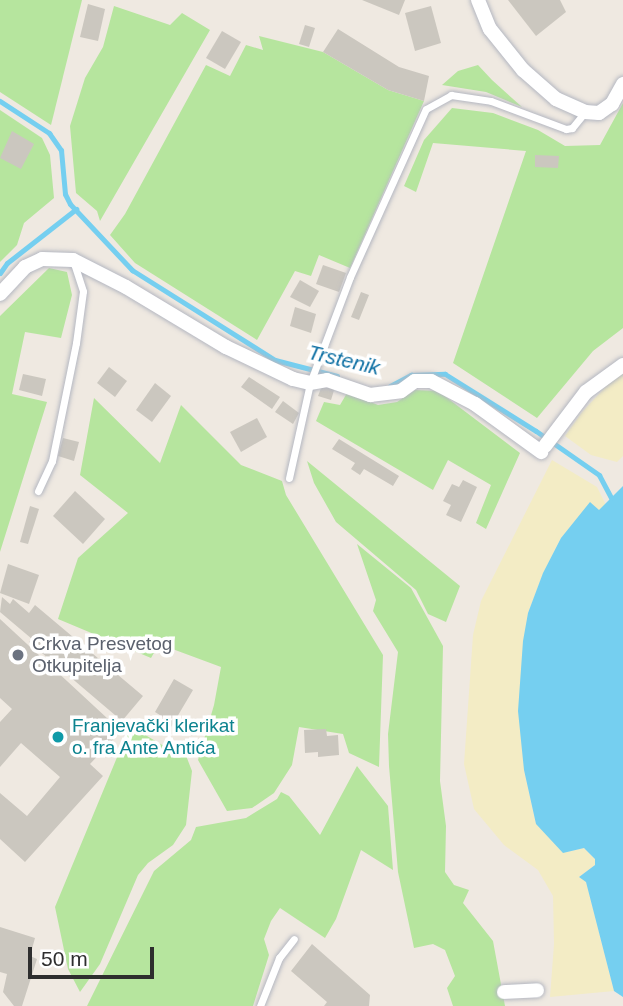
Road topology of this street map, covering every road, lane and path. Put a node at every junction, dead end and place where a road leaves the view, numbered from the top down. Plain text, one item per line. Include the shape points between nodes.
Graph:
1 (478, 0) edge
2 (623, 84) edge
3 (585, 112) junction
4 (73, 260) junction
5 (0, 294) edge
6 (623, 365) edge
7 (311, 380) junction
8 (289, 478) dead end
9 (38, 491) dead end
10 (294, 939) dead end
11 (537, 990) dead end
12 (504, 992) dead end
13 (260, 1006) edge

1 - 3 street via 490,29 523,70 556,99
2 - 3 street via 604,111
3 - 7 lane via 577,124 566,129 491,102 451,95 426,109 350,278
4 - 5 street via 42,259 24,267
4 - 7 street via 270,370
4 - 9 lane via 83,291 76,343 52,461
6 - 7 street via 586,392 543,449 475,404 431,382 415,381 401,391 370,396 327,380
7 - 8 lane
10 - 13 lane via 279,958
11 - 12 street

